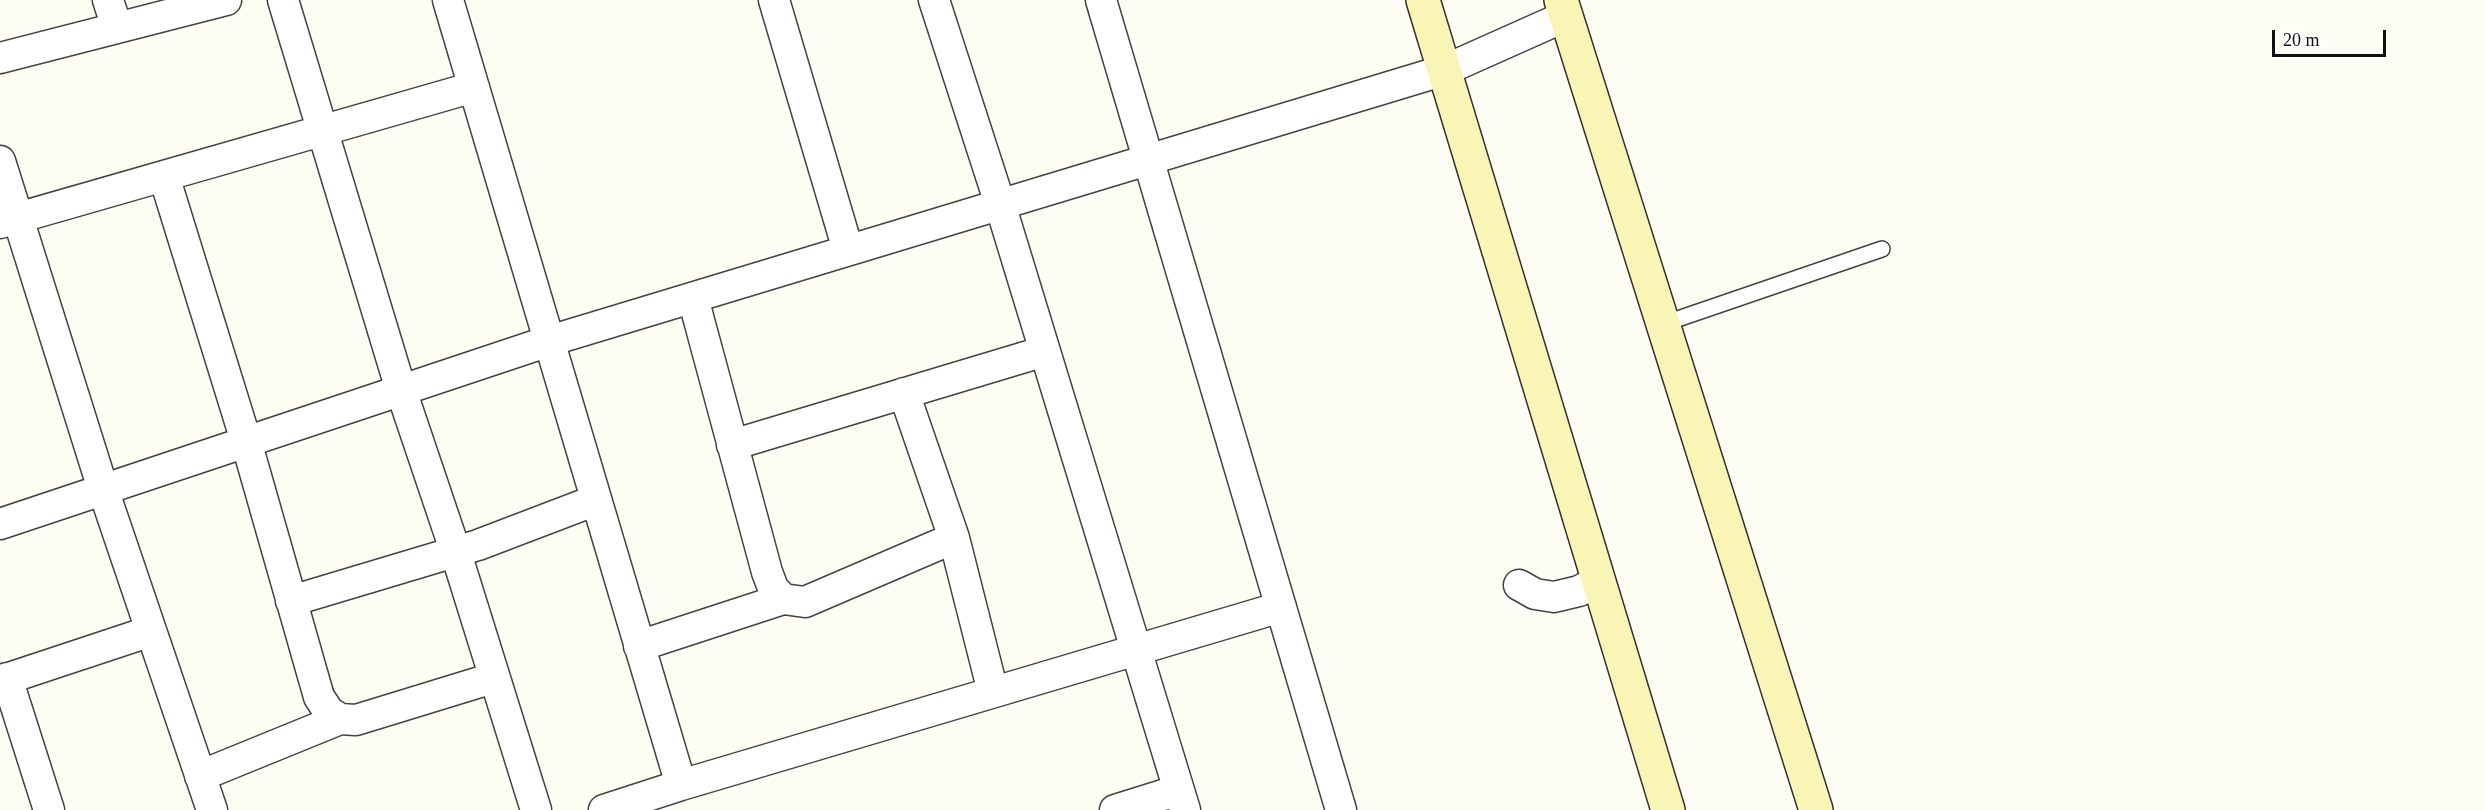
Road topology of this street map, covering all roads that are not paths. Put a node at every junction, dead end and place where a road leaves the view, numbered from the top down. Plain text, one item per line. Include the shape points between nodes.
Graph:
1 (226, 0) edge
2 (283, 0) edge
3 (448, 0) edge
4 (774, 0) edge
5 (934, 0) edge
6 (1101, 0) edge
7 (1424, 0) edge
8 (1564, 8) edge
9 (112, 14) edge
10 (0, 58) edge
11 (1445, 70) junction
12 (474, 87) junction
13 (322, 130) junction
14 (1149, 159) junction
15 (0, 160) edge
16 (164, 176) junction
17 (1000, 204) junction
18 (9, 220) edge
19 (1882, 249) dead end
20 (848, 250) junction
21 (693, 298) junction
22 (1663, 324) junction
23 (549, 341) junction
24 (1045, 351) junction
25 (401, 390) junction
26 (904, 393) junction
27 (246, 441) junction
28 (732, 445) junction
29 (103, 489) junction
30 (596, 500) junction
31 (0, 524) edge
32 (954, 538) junction
33 (454, 550) junction
34 (1599, 581) junction
35 (1520, 585) dead end
36 (783, 599) junction
37 (291, 601) junction
38 (1281, 607) junction
39 (151, 631) junction
40 (639, 646) junction
41 (1136, 650) junction
42 (493, 678) junction
43 (4, 680) edge
44 (993, 692) junction
45 (340, 719) junction
46 (200, 776) junction
47 (681, 785) junction
48 (1182, 800) edge
49 (49, 810) edge
50 (212, 810) edge
51 (536, 810) edge
52 (604, 810) edge
53 (1115, 810) edge
54 (1341, 810) edge
55 (1668, 810) edge
56 (1816, 810) edge

1 - 9 street
2 - 13 street
3 - 12 street
4 - 20 street
5 - 17 street
6 - 14 street
7 - 11 street
8 - 11 street
8 - 22 street
9 - 10 street
11 - 14 street
11 - 34 street
12 - 13 street
12 - 23 street
13 - 16 street
13 - 25 street
14 - 17 street
14 - 38 street
15 - 18 street
16 - 18 street
16 - 27 street
17 - 20 street
17 - 24 street
18 - 29 street
19 - 22 lane
20 - 21 street
21 - 23 street
21 - 28 street
22 - 56 street
23 - 25 street
23 - 30 street
24 - 26 street
24 - 41 street
25 - 27 street
25 - 33 street
26 - 28 street
26 - 32 street
27 - 29 street
27 - 37 street
28 - 36 street via 767,572
29 - 31 street
29 - 39 street
30 - 33 street via 478,545
30 - 40 street
32 - 36 street via 805,602
32 - 44 street
33 - 37 street
33 - 42 street
34 - 35 street via 1554,597 1535,594
34 - 55 street
36 - 40 street
37 - 45 street via 319,697 329,712
38 - 41 street
38 - 54 street
39 - 43 street
39 - 46 street
40 - 47 street
41 - 44 street
41 - 48 street
42 - 45 street via 356,720
42 - 51 street
43 - 49 street
44 - 47 street
45 - 46 street
46 - 50 street
47 - 52 street
48 - 53 street

